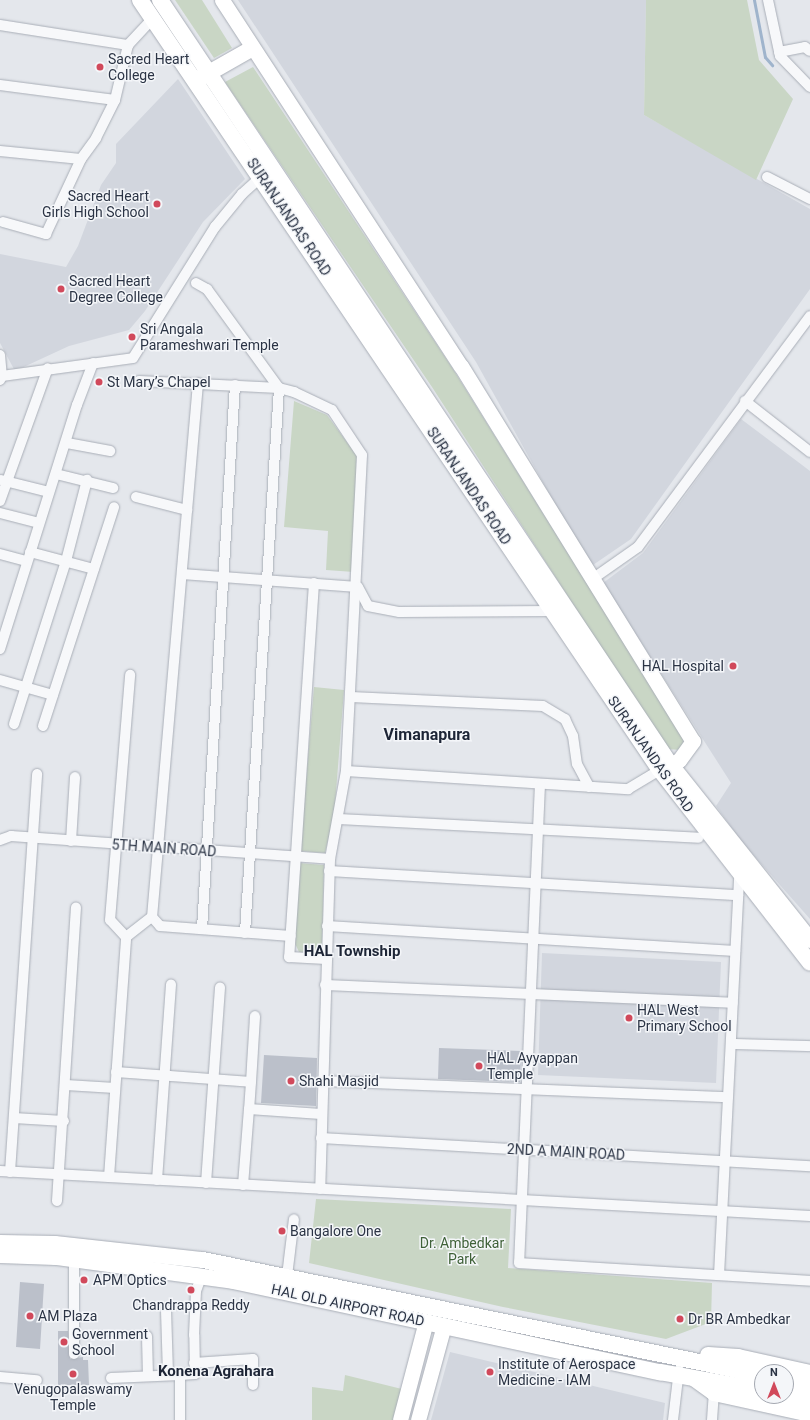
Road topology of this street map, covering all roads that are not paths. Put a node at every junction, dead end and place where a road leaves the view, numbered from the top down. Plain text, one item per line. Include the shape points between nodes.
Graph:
1 (140, 0) edge
2 (160, 0) edge
3 (222, 0) edge
4 (768, 0) edge
5 (152, 18) junction
6 (0, 25) edge
7 (128, 45) junction
8 (251, 49) junction
9 (810, 51) edge
10 (779, 52) junction
11 (202, 77) junction
12 (0, 85) edge
13 (810, 86) edge
14 (115, 100) junction
15 (0, 151) edge
16 (81, 158) junction
17 (268, 173) junction
18 (767, 177) dead end
19 (810, 199) edge
20 (3, 222) dead end
21 (196, 282) dead end
22 (810, 316) edge
23 (807, 327) edge
24 (0, 355) edge
25 (93, 363) junction
26 (48, 368) junction
27 (1, 378) edge
28 (139, 380) dead end
29 (198, 383) junction
30 (235, 385) junction
31 (279, 388) junction
32 (745, 401) junction
33 (67, 443) junction
34 (110, 451) dead end
35 (810, 452) edge
36 (56, 474) junction
37 (87, 480) junction
38 (3, 481) edge
39 (113, 488) dead end
40 (49, 492) junction
41 (136, 497) dead end
42 (0, 502) edge
43 (114, 507) dead end
44 (187, 510) junction
45 (0, 513) edge
46 (39, 523) junction
47 (0, 554) edge
48 (28, 557) junction
49 (66, 561) junction
50 (94, 569) junction
51 (182, 574) junction
52 (224, 576) junction
53 (267, 579) junction
54 (592, 580) junction
55 (314, 583) junction
56 (358, 587) junction
57 (553, 611) junction
58 (0, 649) edge
59 (130, 675) dead end
60 (0, 680) edge
61 (25, 686) junction
62 (53, 695) junction
63 (351, 698) junction
64 (14, 724) dead end
65 (43, 726) dead end
66 (665, 767) junction
67 (346, 771) junction
68 (37, 774) dead end
69 (75, 777) dead end
70 (540, 784) junction
71 (589, 787) junction
72 (340, 819) junction
73 (538, 830) junction
74 (35, 838) junction
75 (698, 838) dead end
76 (0, 840) edge
77 (71, 841) junction
78 (116, 844) junction
79 (158, 847) junction
80 (207, 851) junction
81 (250, 854) junction
82 (296, 857) junction
83 (330, 860) junction
84 (329, 871) junction
85 (745, 873) junction
86 (535, 883) junction
87 (738, 895) junction
88 (76, 908) dead end
89 (152, 917) junction
90 (327, 926) junction
91 (202, 930) junction
92 (245, 932) junction
93 (291, 936) junction
94 (126, 937) junction
95 (533, 939) junction
96 (810, 940) edge
97 (736, 951) junction
98 (326, 959) junction
99 (810, 963) edge
100 (171, 984) dead end
101 (325, 985) junction
102 (220, 987) dead end
103 (531, 994) junction
104 (733, 1002) junction
105 (255, 1016) dead end
106 (731, 1044) junction
107 (810, 1046) edge
108 (116, 1072) junction
109 (164, 1076) junction
110 (214, 1079) junction
111 (323, 1081) junction
112 (250, 1082) junction
113 (66, 1084) junction
114 (115, 1088) junction
115 (526, 1089) junction
116 (728, 1097) junction
117 (249, 1109) junction
118 (321, 1114) junction
119 (14, 1118) junction
120 (64, 1121) junction
121 (321, 1138) junction
122 (524, 1149) junction
123 (725, 1161) junction
124 (810, 1166) edge
125 (5, 1171) edge
126 (60, 1174) junction
127 (109, 1177) junction
128 (157, 1180) junction
129 (206, 1183) junction
130 (243, 1185) junction
131 (320, 1189) junction
132 (522, 1200) junction
133 (57, 1201) dead end
134 (722, 1212) junction
135 (810, 1216) edge
136 (294, 1219) dead end
137 (5, 1248) edge
138 (74, 1260) junction
139 (719, 1275) junction
140 (286, 1276) junction
141 (201, 1277) junction
142 (810, 1281) edge
143 (166, 1310) dead end
144 (426, 1321) junction
145 (444, 1325) junction
146 (147, 1336) dead end
147 (74, 1354) dead end
148 (194, 1363) junction
149 (684, 1370) junction
150 (810, 1373) edge
151 (754, 1374) edge
152 (180, 1375) junction
153 (148, 1376) junction
154 (168, 1376) junction
155 (0, 1377) edge
156 (111, 1378) dead end
157 (37, 1380) dead end
158 (794, 1383) edge
159 (253, 1385) dead end
160 (810, 1386) edge
161 (754, 1388) edge
162 (714, 1393) junction
163 (794, 1397) edge
164 (810, 1400) edge
165 (810, 1414) edge
166 (180, 1420) edge
167 (400, 1420) edge
168 (418, 1420) edge
169 (673, 1420) edge
170 (712, 1420) edge

1 - 5 main road, SURANJANDAS ROAD
2 - 11 main road, SURANJANDAS ROAD
3 - 8 street
4 - 10 street
5 - 7 street
5 - 11 main road, SURANJANDAS ROAD
6 - 7 street
7 - 14 street
8 - 11 main road
8 - 54 street via 461,366
9 - 10 street via 805,47
10 - 13 street
11 - 17 main road, SURANJANDAS ROAD
12 - 14 street
14 - 16 street via 96,138
15 - 16 street
16 - 20 street via 46,234
17 - 25 street via 242,194 215,228 133,358
17 - 57 main road, SURANJANDAS ROAD
17 - 66 main road, SURANJANDAS ROAD
18 - 19 street
21 - 31 street via 206,289
22 - 23 street
23 - 32 street
24 - 27 street
25 - 26 street
25 - 33 street via 77,405
26 - 27 street
26 - 38 street
28 - 29 street
29 - 30 street
29 - 44 street
30 - 31 street
30 - 52 street
31 - 53 street
31 - 56 street via 332,410 362,455
32 - 35 street
32 - 54 street via 638,547
33 - 34 street
33 - 36 street
36 - 37 street
36 - 40 street
37 - 39 street
37 - 49 street
38 - 40 street
38 - 42 street
40 - 46 street
41 - 44 street
43 - 50 street
44 - 51 street
45 - 46 street
46 - 48 street
47 - 48 street
48 - 49 street
48 - 58 street
49 - 50 street
49 - 61 street
50 - 62 street
51 - 52 street
51 - 79 street
52 - 53 street
52 - 80 street
53 - 55 street
53 - 81 street
54 - 66 street via 693,741 678,760
55 - 56 street
55 - 82 street
56 - 57 street via 368,606 380,610 441,613
56 - 63 street
57 - 66 main road, SURANJANDAS ROAD
59 - 78 street
60 - 61 street
61 - 62 street
61 - 64 street
62 - 65 street
63 - 67 street
63 - 71 street via 543,706 565,719 573,736 577,764
66 - 71 street via 628,789
66 - 85 main road, SURANJANDAS ROAD
67 - 70 street
67 - 72 street
68 - 74 street
69 - 77 street
70 - 71 street
70 - 73 street
72 - 73 street
72 - 83 street
73 - 75 street
73 - 86 street
74 - 76 street, 5TH MAIN ROAD via 11,836
74 - 77 street, 5TH MAIN ROAD
74 - 119 street
77 - 78 street, 5TH MAIN ROAD
78 - 79 street, 5TH MAIN ROAD
78 - 94 street via 110,920
79 - 80 street, 5TH MAIN ROAD
79 - 89 street
80 - 81 street, 5TH MAIN ROAD
80 - 91 street
81 - 82 street, 5TH MAIN ROAD
81 - 92 street
82 - 83 street, 5TH MAIN ROAD
82 - 93 street
83 - 84 street
84 - 86 street
84 - 90 street
85 - 87 street
85 - 96 main road, SURANJANDAS ROAD
85 - 99 main road, SURANJANDAS ROAD
86 - 87 street
86 - 95 street
87 - 97 street
88 - 113 street
89 - 91 street via 160,926
89 - 94 street
90 - 95 street
90 - 98 street
91 - 92 street
92 - 93 street
93 - 98 street via 289,957
94 - 108 street
95 - 97 street
95 - 103 street
97 - 104 street
98 - 101 street
100 - 109 street
101 - 103 street
101 - 111 street
102 - 110 street
103 - 104 street
103 - 115 street
104 - 106 street
105 - 112 street
106 - 107 street
106 - 116 street
108 - 109 street
108 - 114 street
109 - 110 street
109 - 128 street
110 - 112 street
110 - 129 street
111 - 115 street
111 - 118 street
112 - 117 street
113 - 114 street
113 - 120 street
114 - 127 street
115 - 116 street
115 - 122 street
116 - 123 street
117 - 118 street
117 - 130 street
118 - 121 street
119 - 120 street
119 - 125 street
120 - 126 street
121 - 122 street, 2ND A MAIN ROAD
121 - 131 street
122 - 123 street, 2ND A MAIN ROAD
122 - 132 street
123 - 124 street, 2ND A MAIN ROAD
123 - 134 street
125 - 126 street
126 - 127 street
126 - 133 street
127 - 128 street
128 - 129 street
129 - 130 street
130 - 131 street
131 - 132 street
132 - 134 street
132 - 139 street via 519,1263
134 - 135 street
134 - 139 street
136 - 140 street
137 - 138 main road, HAL OLD AIRPORT ROAD
137 - 140 main road, HAL OLD AIRPORT ROAD via 203,1260
138 - 141 main road, HAL OLD AIRPORT ROAD
138 - 147 street
139 - 142 street
140 - 149 main road, HAL OLD AIRPORT ROAD
141 - 144 main road, HAL OLD AIRPORT ROAD
141 - 148 street via 196,1291
143 - 154 street
144 - 145 main road, HAL OLD AIRPORT ROAD
144 - 167 street
145 - 149 main road, HAL OLD AIRPORT ROAD
145 - 168 street
146 - 153 street
148 - 152 street via 195,1374
148 - 159 street via 253,1358
149 - 150 main road via 706,1355 738,1357
149 - 151 main road
149 - 161 main road
149 - 162 main road
149 - 169 street
152 - 154 street
152 - 166 street
153 - 154 street
153 - 156 street
155 - 157 street
158 - 160 main road
162 - 165 main road
162 - 170 street
163 - 164 main road

